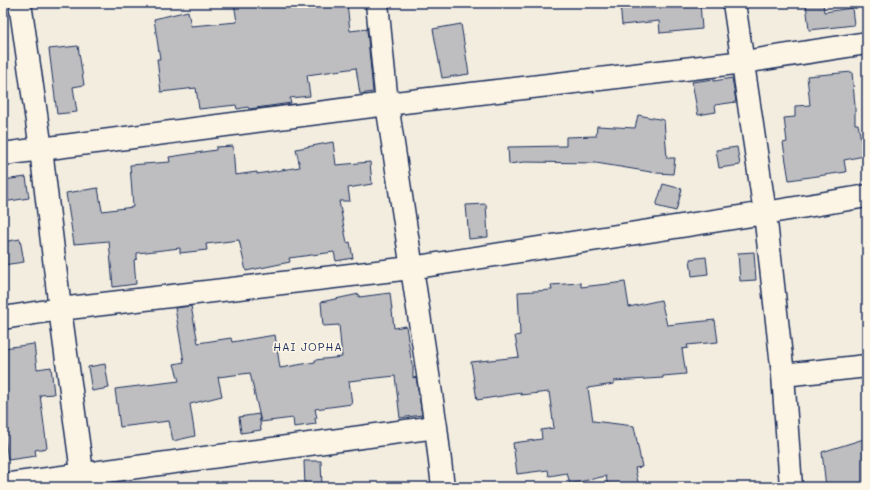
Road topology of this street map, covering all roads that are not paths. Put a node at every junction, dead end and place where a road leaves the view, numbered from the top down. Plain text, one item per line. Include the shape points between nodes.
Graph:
1 (20, 3) edge
2 (377, 3) edge
3 (734, 3) edge
4 (867, 43) edge
5 (744, 62) junction
6 (387, 104) junction
7 (41, 149) junction
8 (3, 154) edge
9 (867, 196) edge
10 (765, 213) junction
11 (411, 268) junction
12 (60, 309) junction
13 (3, 318) edge
14 (867, 366) edge
15 (782, 375) junction
16 (436, 427) junction
17 (83, 480) edge
18 (3, 485) edge
19 (443, 487) edge
20 (791, 487) edge

1 - 7 street
2 - 6 street
3 - 5 street
4 - 5 street
5 - 6 street
5 - 10 street
6 - 7 street
6 - 11 street
7 - 8 street
7 - 12 street
9 - 10 street
10 - 11 street
10 - 15 street
11 - 12 street
11 - 16 street
12 - 13 street
12 - 17 street
14 - 15 street
15 - 20 street
16 - 17 street
16 - 19 street
17 - 18 street

